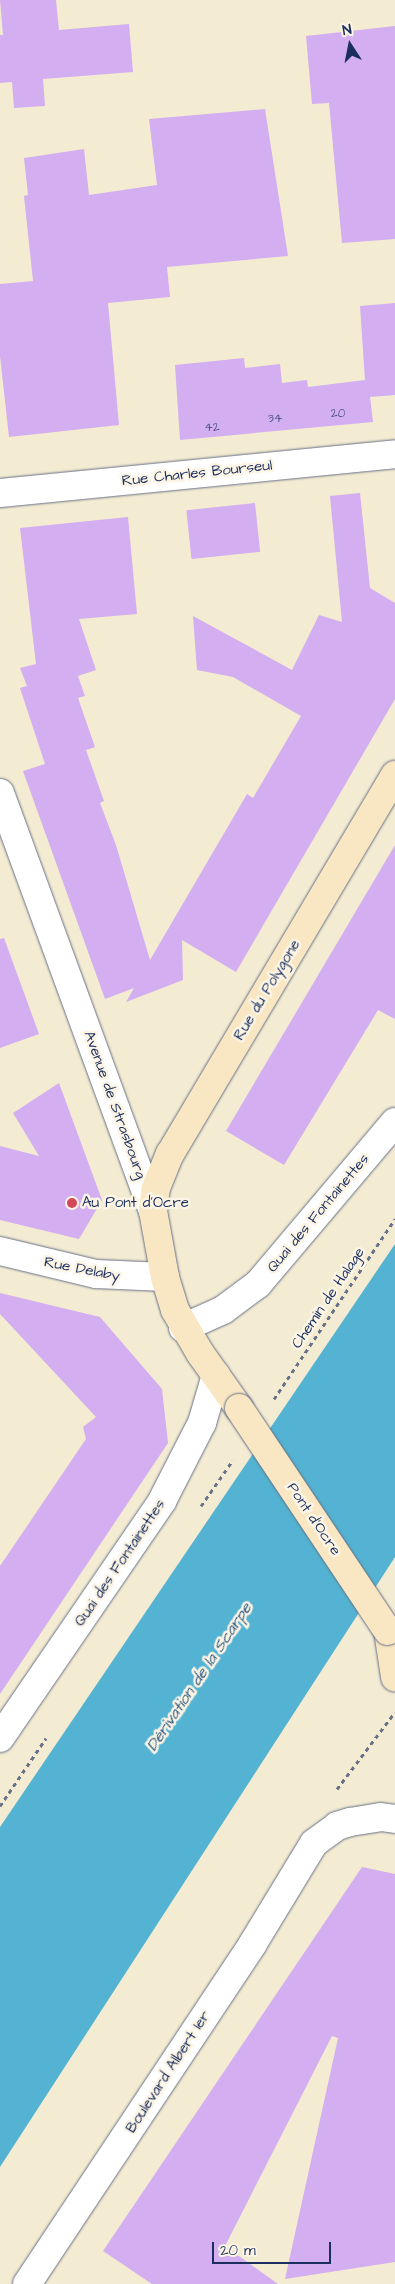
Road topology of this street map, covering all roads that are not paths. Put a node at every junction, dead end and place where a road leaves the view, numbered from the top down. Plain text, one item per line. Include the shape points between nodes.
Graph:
1 (395, 454) edge
2 (0, 493) edge
3 (395, 775) edge
4 (0, 794) edge
5 (395, 1122) edge
6 (153, 1211) junction
7 (0, 1251) edge
8 (165, 1277) junction
9 (183, 1328) junction
10 (216, 1375) junction
11 (239, 1408) joint
12 (392, 1635) edge
13 (395, 1677) edge
14 (0, 1738) edge
15 (395, 1818) edge
16 (28, 2284) edge

1 - 2 street, Rue Charles Bourseul
3 - 6 street, Rue du Polygone via 170,1154 156,1188
4 - 6 street, Avenue de Strasbourg
5 - 9 street, Quai des Fontainettes via 258,1284 223,1310
6 - 8 street, Avenue de Strasbourg
7 - 8 street, Rue Delaby via 96,1274
8 - 9 street, Avenue de Strasbourg
9 - 10 street, Avenue de Strasbourg
10 - 11 street, Avenue de Strasbourg
10 - 14 street, Quai des Fontainettes via 202,1423 162,1501
11 - 12 street, Pont d'Ocre, bridge
12 - 13 street
15 - 16 street, Boulevard Albert 1er via 381,1817 337,1826 314,1843 252,1945

